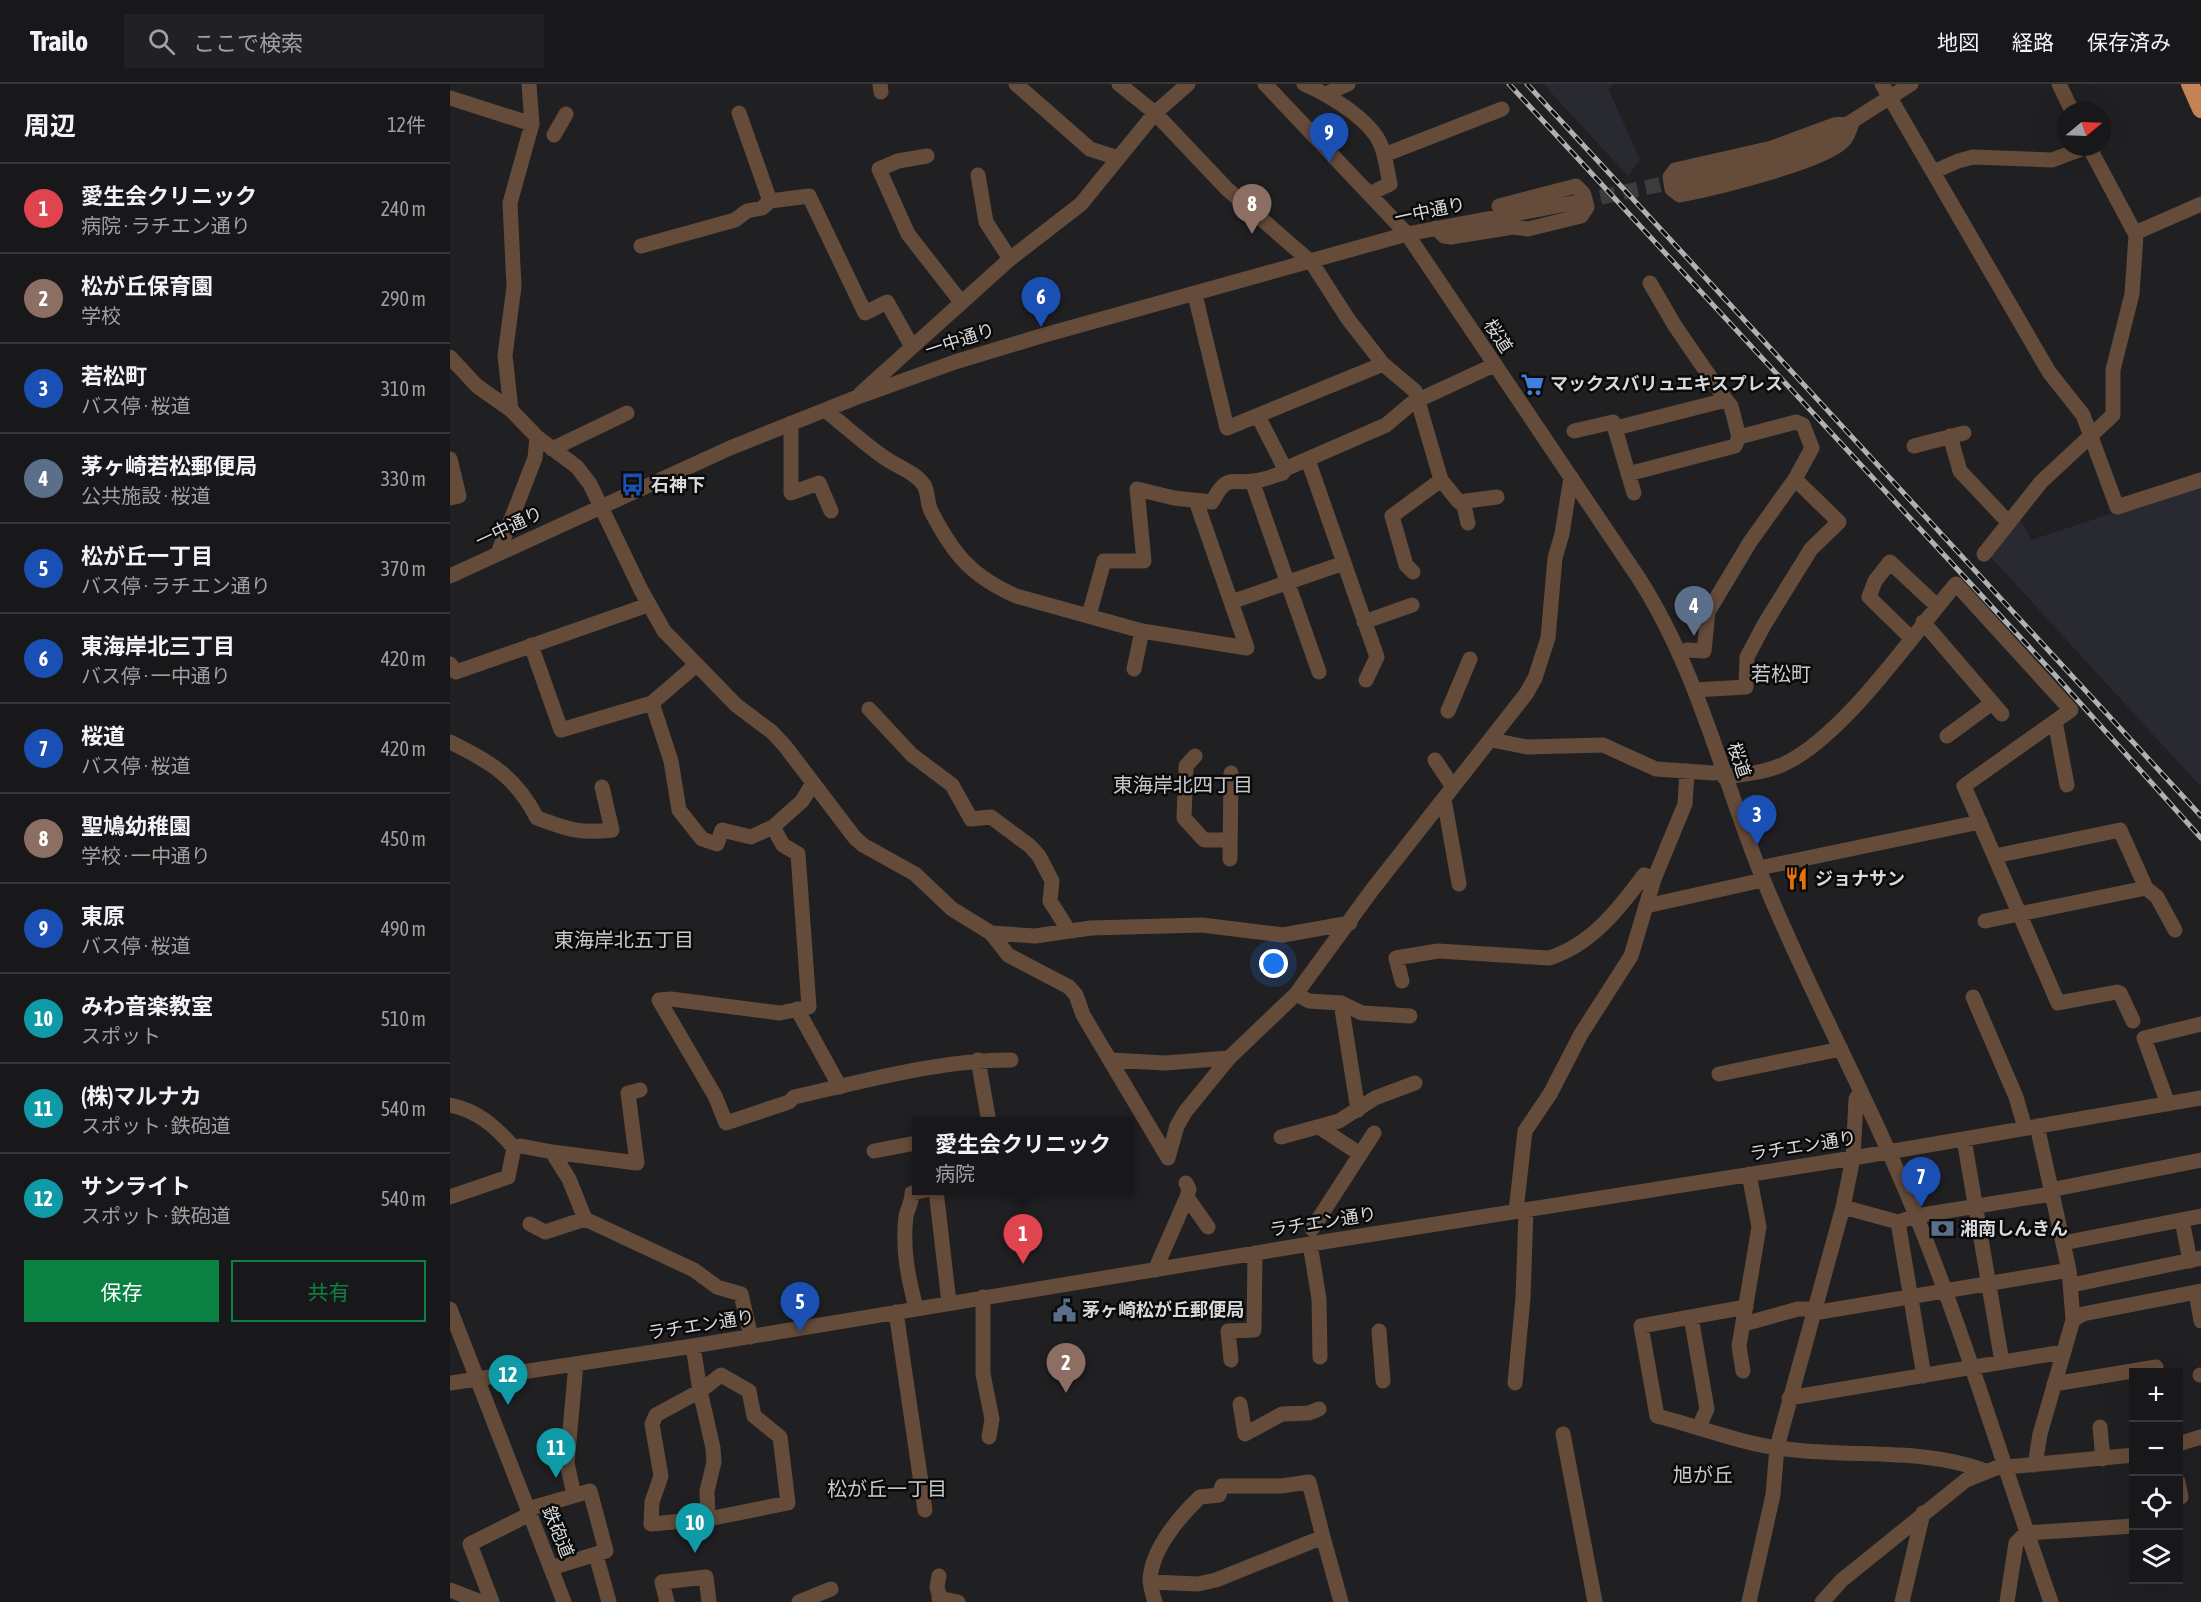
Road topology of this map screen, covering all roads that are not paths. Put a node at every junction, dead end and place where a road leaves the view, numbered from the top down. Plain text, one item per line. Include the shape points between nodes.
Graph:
1 (529, 84) edge
2 (1016, 84) edge
3 (1119, 84) edge
4 (1188, 84) edge
5 (1304, 84) edge
6 (1348, 84) edge
7 (1882, 84) edge
8 (1911, 84) edge
9 (2059, 84) edge
10 (2190, 84) edge
11 (1268, 85) edge
12 (1326, 94) junction
13 (450, 98) edge
14 (1890, 98) junction
15 (2068, 102) edge
16 (1502, 109) dead end
17 (2201, 109) edge
18 (739, 113) dead end
19 (1155, 113) junction
20 (566, 114) dead end
21 (1852, 123) junction
22 (532, 124) junction
23 (554, 135) dead end
24 (1384, 155) junction
25 (927, 156) dead end
26 (2063, 156) edge
27 (2093, 156) edge
28 (1118, 158) junction
29 (1933, 172) junction
30 (978, 175) dead end
31 (1677, 181) tunnel mouth
32 (1369, 194) junction
33 (770, 201) junction
34 (1578, 202) tunnel mouth
35 (2201, 204) edge
36 (1430, 230) junction
37 (2135, 232) junction
38 (1407, 234) junction
39 (641, 246) dead end
40 (1010, 259) junction
41 (1312, 263) junction
42 (1650, 283) dead end
43 (1195, 295) junction
44 (961, 302) junction
45 (911, 345) junction
46 (450, 357) edge
47 (1383, 364) junction
48 (1494, 365) junction
49 (855, 398) junction
50 (1726, 400) junction
51 (1419, 401) junction
52 (511, 410) junction
53 (825, 410) junction
54 (627, 413) dead end
55 (1258, 416) junction
56 (791, 423) junction
57 (1616, 428) junction
58 (1574, 431) dead end
59 (1739, 436) junction
60 (2092, 436) junction
61 (537, 437) junction
62 (1914, 446) dead end
63 (552, 449) junction
64 (450, 459) edge
65 (1308, 459) junction
66 (1285, 469) junction
67 (1628, 474) junction
68 (1571, 477) junction
69 (1796, 479) junction
70 (1441, 480) junction
71 (2201, 480) edge
72 (1252, 481) junction
73 (1634, 493) dead end
74 (1497, 497) dead end
75 (450, 498) edge
76 (1196, 501) junction
77 (1463, 502) junction
78 (602, 506) junction
79 (831, 511) dead end
80 (2008, 522) junction
81 (1468, 523) dead end
82 (498, 553) junction
83 (1983, 554) dead end
84 (1344, 563) junction
85 (1413, 572) dead end
86 (450, 576) edge
87 (1288, 583) junction
88 (1231, 602) junction
89 (648, 604) junction
90 (1412, 604) dead end
91 (1937, 606) junction
92 (1089, 615) junction
93 (1364, 622) junction
94 (1923, 622) junction
95 (1142, 631) junction
96 (1911, 638) junction
97 (531, 645) junction
98 (1681, 653) junction
99 (1468, 659) dead end
100 (450, 664) edge
101 (696, 665) junction
102 (1134, 669) dead end
103 (1319, 672) dead end
104 (1366, 680) dead end
105 (1695, 690) junction
106 (652, 703) junction
107 (869, 709) dead end
108 (1448, 711) dead end
109 (2055, 722) junction
110 (1947, 736) dead end
111 (1492, 740) junction
112 (450, 742) edge
113 (1195, 756) dead end
114 (1436, 760) dead end
115 (1688, 771) junction
116 (1232, 773) dead end
117 (1723, 774) junction
118 (813, 783) junction
119 (2067, 785) dead end
120 (602, 787) dead end
121 (1448, 793) junction
122 (1980, 822) junction
123 (773, 827) junction
124 (1230, 840) junction
125 (1995, 856) junction
126 (1230, 859) dead end
127 (1761, 874) junction
128 (1654, 879) junction
129 (1459, 884) dead end
130 (2146, 888) junction
131 (1646, 906) junction
132 (2020, 914) junction
133 (1985, 921) dead end
134 (1350, 923) junction
135 (2175, 930) dead end
136 (1070, 931) junction
137 (991, 933) junction
138 (1402, 981) dead end
139 (1296, 994) junction
140 (1972, 997) dead end
141 (1341, 1003) junction
142 (797, 1010) junction
143 (1410, 1016) dead end
144 (2133, 1020) dead end
145 (2201, 1024) edge
146 (1841, 1049) junction
147 (1229, 1058) junction
148 (978, 1060) junction
149 (1011, 1060) dead end
150 (1110, 1060) junction
151 (1719, 1074) dead end
152 (1415, 1083) dead end
153 (840, 1087) junction
154 (639, 1090) dead end
155 (1860, 1092) junction
156 (2201, 1098) edge
157 (2168, 1104) junction
158 (450, 1105) edge
159 (1358, 1110) junction
160 (988, 1117) edge
161 (1319, 1127) junction
162 (2031, 1127) junction
163 (1374, 1132) dead end
164 (1281, 1137) dead end
165 (1964, 1139) junction
166 (912, 1144) edge
167 (514, 1148) junction
168 (874, 1151) dead end
169 (552, 1152) junction
170 (1887, 1152) junction
171 (1360, 1154) junction
172 (1853, 1158) junction
173 (2201, 1160) edge
174 (1749, 1174) junction
175 (2050, 1192) junction
176 (912, 1193) edge
177 (936, 1195) edge
178 (450, 1197) edge
179 (1843, 1207) junction
180 (1975, 1207) junction
181 (1521, 1211) junction
182 (1916, 1216) junction
183 (2201, 1216) edge
184 (585, 1219) junction
185 (2182, 1220) junction
186 (1898, 1222) junction
187 (530, 1224) dead end
188 (1208, 1227) dead end
189 (1311, 1236) junction
190 (2063, 1243) junction
191 (1255, 1253) junction
192 (2195, 1259) edge
193 (1155, 1270) junction
194 (2070, 1278) junction
195 (1988, 1284) junction
196 (1943, 1291) junction
197 (2198, 1292) edge
198 (983, 1297) junction
199 (1911, 1297) junction
200 (949, 1303) junction
201 (1746, 1307) junction
202 (916, 1308) junction
203 (450, 1309) edge
204 (1814, 1311) junction
205 (896, 1312) junction
206 (1691, 1317) junction
207 (2073, 1320) junction
208 (2201, 1322) edge
209 (1744, 1324) junction
210 (1379, 1330) dead end
211 (751, 1337) junction
212 (693, 1346) junction
213 (2063, 1352) junction
214 (1320, 1357) dead end
215 (1231, 1360) dead end
216 (2002, 1362) junction
217 (576, 1364) junction
218 (2156, 1365) edge
219 (1970, 1368) junction
220 (1743, 1371) dead end
221 (1924, 1376) junction
222 (477, 1379) junction
223 (1383, 1381) dead end
224 (450, 1383) edge
225 (1515, 1383) dead end
226 (2054, 1384) junction
227 (700, 1391) junction
228 (1789, 1398) junction
229 (1240, 1404) dead end
230 (1319, 1408) dead end
231 (1699, 1427) junction
232 (2100, 1427) dead end
233 (1563, 1434) dead end
234 (989, 1437) dead end
235 (2201, 1437) edge
236 (2183, 1442) edge
237 (1777, 1447) junction
238 (2129, 1456) edge
239 (2103, 1459) junction
240 (2034, 1465) junction
241 (2004, 1467) junction
242 (1986, 1471) junction
243 (574, 1495) junction
244 (925, 1510) dead end
245 (529, 1511) junction
246 (1923, 1513) junction
247 (708, 1519) junction
248 (2129, 1526) edge
249 (2026, 1533) junction
250 (1323, 1537) junction
251 (596, 1555) junction
252 (551, 1568) junction
253 (939, 1576) dead end
254 (1150, 1582) junction
255 (831, 1589) dead end
256 (450, 1590) edge
257 (940, 1600) edge
258 (481, 1602) edge
259 (492, 1602) edge
260 (564, 1602) edge
261 (609, 1602) edge
262 (667, 1602) edge
263 (709, 1602) edge
264 (799, 1602) edge
265 (958, 1602) edge
266 (1155, 1602) edge
267 (1341, 1602) edge
268 (1595, 1602) edge
269 (1749, 1602) edge
270 (1822, 1602) edge
271 (1902, 1602) edge
272 (2007, 1602) edge
273 (2051, 1602) edge

1 - 22 street
2 - 28 street via 1090,149
3 - 19 street
4 - 19 street
5 - 12 street
6 - 12 street
7 - 14 street
8 - 14 street
9 - 15 street
10 - 17 highway
11 - 32 street, 桜道
12 - 24 street via 1366,125
13 - 22 street
14 - 21 street
14 - 29 street
16 - 24 street
18 - 33 street
19 - 28 street
19 - 41 street via 1227,189
20 - 23 street
21 - 21 street via 1845,140 1802,161 1732,185 1680,195 1672,189 1670,177 1676,170 1772,148 1834,125
21 - 31 street via 1792,153
22 - 52 street via 510,203 514,287 505,355
24 - 32 street via 1390,184
25 - 44 street via 879,169 908,234
26 - 29 street via 2052,160 1973,158
27 - 37 street
28 - 40 street via 1081,204
29 - 60 street via 2049,372 2076,404
30 - 40 street via 986,222
32 - 38 street, 桜道
33 - 39 street via 735,220
33 - 45 street via 809,196 865,313 887,302
34 - 36 street, 一中通り
35 - 37 street
36 - 36 street via 1445,218 1576,186 1587,207 1581,216 1528,229 1513,227 1451,237
36 - 38 street, 一中通り
37 - 60 street via 2132,294 2113,370 2114,415
38 - 41 street, 一中通り
38 - 48 street, 桜道
40 - 44 street
41 - 43 street, 一中通り
41 - 47 street
42 - 50 street
43 - 49 street, 一中通り via 1001,348
43 - 55 street via 1227,428
44 - 45 street
45 - 49 street
46 - 52 street via 477,386
47 - 51 street via 1415,392
47 - 55 street
48 - 51 street
48 - 68 street, 桜道
49 - 53 street, 一中通り
50 - 57 street
50 - 59 street
51 - 65 street via 1386,425
51 - 70 street
52 - 61 street
53 - 56 street, 一中通り
53 - 92 street via 925,486 929,507 947,543 971,571 1016,596
54 - 63 street
55 - 66 street
56 - 78 street, 一中通り
56 - 79 street via 791,493 819,483
57 - 58 street via 1613,422
57 - 67 street
59 - 67 street via 1735,446
59 - 69 street via 1796,422 1803,425 1812,448
60 - 71 street via 2117,507
60 - 80 street via 2041,482
61 - 63 street
61 - 82 street via 535,458
62 - 80 street via 1957,435 1960,471
63 - 78 street via 577,467
64 - 75 street via 459,496
65 - 66 street
65 - 84 street
66 - 72 street via 1283,473
67 - 73 street
68 - 98 street, 桜道 via 1657,607
68 - 111 street via 1563,534 1555,558 1548,638 1535,678
69 - 98 street via 1749,542 1708,612 1704,651
69 - 105 street via 1839,522 1811,549 1764,625 1747,657 1746,687
70 - 77 street
70 - 85 street via 1392,516 1406,566
72 - 76 street via 1234,479 1220,486 1212,502
72 - 87 street
74 - 77 street
76 - 88 street
76 - 92 street via 1137,489 1144,561 1104,561
77 - 81 street
78 - 82 street, 一中通り
78 - 89 street
80 - 83 street
82 - 86 street, 一中通り
84 - 87 street
84 - 93 street
87 - 88 street
87 - 103 street
88 - 95 street via 1247,648
89 - 97 street
89 - 101 street via 664,630
90 - 93 street
91 - 94 street
91 - 96 street via 1890,562 1875,581 1869,597
91 - 109 street via 1956,584 2071,710
92 - 95 street
93 - 104 street via 1377,657
94 - 96 street
94 - 110 street via 1997,708
95 - 102 street
96 - 117 street via 1841,719 1814,744 1789,761 1764,771
97 - 100 street via 456,672
97 - 106 street via 561,730
98 - 105 street, 桜道
99 - 108 street
101 - 106 street
101 - 118 street via 736,705 772,732
105 - 117 street, 桜道
106 - 123 street via 671,761 679,810 702,839 717,844 722,830 752,837
107 - 136 street via 912,755 952,785 970,819 991,817 1030,846 1052,881 1050,901
109 - 119 street
109 - 122 street via 1964,786
111 - 115 street via 1527,747 1603,745 1656,769
111 - 121 street
112 - 120 street via 513,782 537,818 575,831 612,830
113 - 124 street via 1186,766 1184,818 1203,840
114 - 121 street
115 - 117 street
115 - 128 street via 1685,804
116 - 124 street
117 - 127 street, 桜道
118 - 123 street via 802,801
118 - 137 street via 863,845 915,874 952,909
121 - 129 street
121 - 134 street
122 - 125 street
122 - 127 street
123 - 142 street via 783,844 798,854 809,1007
124 - 126 street
125 - 130 street via 2120,830
125 - 132 street
127 - 131 street
127 - 146 street, 桜道
128 - 131 street
128 - 138 street via 1644,875 1613,916 1561,954 1550,958 1424,952 1396,958
130 - 132 street
130 - 135 street via 2157,897
131 - 181 street via 1624,970 1591,1016 1526,1131
132 - 133 street
132 - 144 street via 2058,1003 2117,992
134 - 136 street via 1283,935 1202,926
134 - 139 street
136 - 137 street via 1035,936
137 - 150 street via 1008,955 1069,987
139 - 141 street via 1309,1001
139 - 147 street
140 - 162 street
141 - 143 street via 1374,1015
141 - 159 street
142 - 153 street
142 - 153 street via 780,1013 659,1000 715,1096 726,1123 794,1097
145 - 157 street via 2144,1038
146 - 151 street
146 - 155 street, 桜道
147 - 150 street via 1165,1063
147 - 150 street via 1177,1126 1168,1158
148 - 149 street
148 - 153 street
148 - 160 street
152 - 159 street via 1375,1098
154 - 169 street via 628,1093 637,1163
155 - 170 street, 桜道
155 - 172 street via 1855,1108
156 - 157 street, ラチエン通り
157 - 162 street, ラチエン通り
158 - 167 street via 468,1108
159 - 161 street
161 - 164 street
161 - 171 street
162 - 165 street, ラチエン通り
162 - 175 street
163 - 171 street
165 - 170 street, ラチエン通り
165 - 180 street
166 - 168 street
167 - 169 street
167 - 178 street via 508,1177
169 - 184 street via 569,1179
170 - 172 street, ラチエン通り
170 - 182 street, 桜道
171 - 189 street
172 - 174 street, ラチエン通り
172 - 179 street
173 - 175 street
174 - 181 street, ラチエン通り
174 - 201 street via 1759,1227
175 - 180 street
175 - 190 street
176 - 202 street via 906,1213 905,1259
177 - 200 street
179 - 186 street
179 - 204 street
180 - 182 street
180 - 195 street
181 - 189 street, ラチエン通り
181 - 225 street via 1523,1298
182 - 186 street
182 - 196 street, 桜道
183 - 185 street
184 - 187 street via 545,1232
184 - 211 street via 694,1270 717,1287 741,1293
185 - 190 street
185 - 192 street
186 - 199 street
188 - 193 street via 1186,1190
189 - 191 street, ラチエン通り
189 - 214 street via 1319,1299
190 - 194 street
191 - 193 street, ラチエン通り
191 - 215 street via 1254,1330 1228,1331
192 - 194 street
193 - 198 street, ラチエン通り
194 - 195 street
194 - 207 street
195 - 196 street
195 - 216 street
196 - 199 street
196 - 219 street, 桜道
197 - 207 street via 2083,1314
197 - 208 street
198 - 200 street, ラチエン通り
198 - 234 street via 983,1374 992,1419
199 - 204 street
199 - 221 street
200 - 202 street, ラチエン通り
201 - 206 street
201 - 209 street
202 - 205 street, ラチエン通り
203 - 222 street, 鉄砲道
204 - 209 street via 1798,1309
204 - 228 street
205 - 211 street, ラチエン通り
205 - 244 street
206 - 231 street via 1707,1409
206 - 231 street via 1641,1326 1657,1416
207 - 213 street
209 - 220 street via 1739,1346
210 - 223 street
211 - 212 street, ラチエン通り
212 - 217 street, ラチエン通り
212 - 227 street
213 - 216 street
213 - 226 street
216 - 219 street
217 - 222 street, ラチエン通り
217 - 243 street via 567,1463
218 - 226 street
219 - 221 street
219 - 241 street, 桜道
221 - 228 street
222 - 224 street, ラチエン通り
222 - 245 street, 鉄砲道
226 - 240 street
227 - 247 street via 714,1462 707,1491
227 - 247 street via 656,1415 652,1425 661,1476 652,1502 651,1524
227 - 247 street via 721,1375 749,1390 754,1416 780,1437 788,1503
228 - 237 street
229 - 230 street via 1245,1434 1282,1414 1309,1413
231 - 237 street via 1722,1436
232 - 239 street
233 - 268 street
235 - 236 street
237 - 242 street via 1821,1453 1939,1457
237 - 269 street via 1773,1495
238 - 239 street
239 - 240 street
240 - 241 street
241 - 242 street
241 - 249 street, 桜道
242 - 246 street via 1966,1480
243 - 245 street
243 - 251 street via 590,1491 606,1551
245 - 252 street, 鉄砲道
245 - 259 street via 470,1544
246 - 270 street via 1842,1580
246 - 271 street
248 - 249 street
249 - 272 street via 2016,1543
249 - 273 street, 桜道
250 - 254 street via 1216,1580 1198,1584
250 - 254 street via 1309,1482 1222,1486 1219,1494 1200,1497 1175,1525 1152,1566
250 - 267 street
251 - 252 street
251 - 261 street
252 - 260 street, 鉄砲道
253 - 257 street
254 - 266 street
255 - 264 street
256 - 258 street
257 - 265 street
262 - 263 street via 662,1581 706,1577

